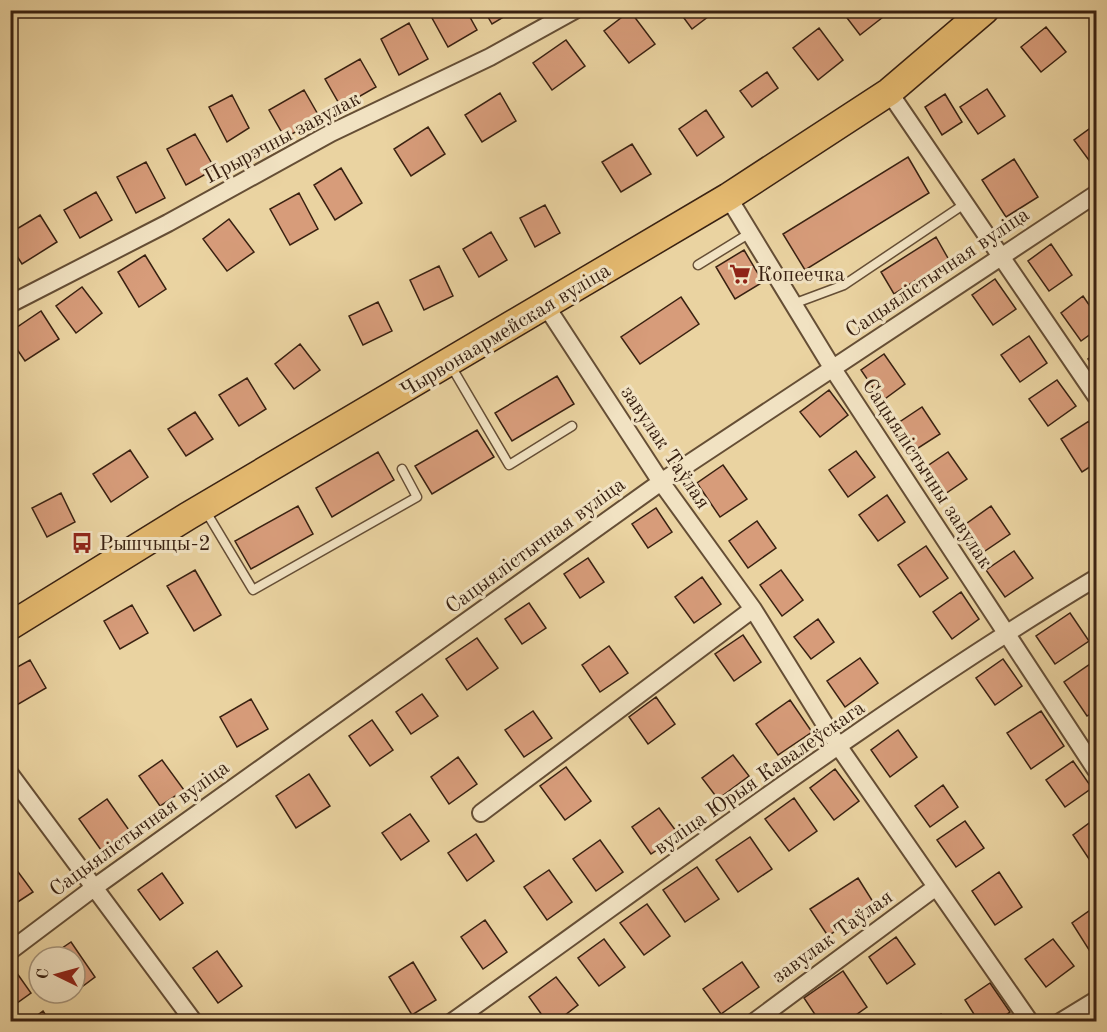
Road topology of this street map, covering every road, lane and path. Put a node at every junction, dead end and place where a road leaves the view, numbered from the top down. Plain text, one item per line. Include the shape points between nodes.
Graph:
1 (575, 10) edge
2 (985, 10) edge
3 (889, 92) junction
4 (1096, 194) edge
5 (728, 197) junction
6 (966, 203) junction
7 (750, 233) junction
8 (1002, 255) junction
9 (698, 266) dead end
10 (10, 304) edge
11 (793, 304) junction
12 (546, 306) junction
13 (449, 363) junction
14 (833, 369) junction
15 (1096, 396) edge
16 (572, 426) dead end
17 (402, 469) dead end
18 (661, 482) junction
19 (203, 507) junction
20 (1096, 578) edge
21 (753, 609) junction
22 (10, 626) edge
23 (1006, 632) junction
24 (839, 747) junction
25 (1096, 770) edge
26 (10, 774) edge
27 (482, 813) dead end
28 (95, 887) junction
29 (936, 887) junction
30 (10, 951) edge
31 (1096, 1000) edge
32 (194, 1022) edge
33 (452, 1022) edge
34 (754, 1022) edge
35 (1029, 1022) edge
36 (1060, 1022) edge

1 - 10 street, Прырэчны завулак via 490,57 331,133 168,224
2 - 3 highway, Чырвонаармейская вуліца
3 - 5 highway, Чырвонаармейская вуліца
3 - 6 street
4 - 8 street, Сацыялістычная вуліца
5 - 7 street, Сацыялістычны завулак
5 - 12 highway, Чырвонаармейская вуліца
6 - 8 street
6 - 11 lane via 844,285
7 - 9 lane
7 - 11 street, Сацыялістычны завулак
8 - 14 street, Сацыялістычная вуліца
8 - 15 street
11 - 14 street, Сацыялістычны завулак
12 - 13 highway, Чырвонаармейская вуліца
12 - 18 street, завулак Таўлая
13 - 16 lane via 509,465
13 - 19 highway, Чырвонаармейская вуліца
14 - 18 street, Сацыялістычная вуліца
14 - 23 street, Сацыялістычны завулак
17 - 19 lane via 417,497 254,590
18 - 21 street, завулак Таўлая
18 - 28 street, Сацыялістычная вуліца
19 - 22 highway, Чырвонаармейская вуліца
20 - 23 street, вуліца Юрыя Кавалеўскага
21 - 24 street, завулак Таўлая
21 - 27 street
23 - 24 street, вуліца Юрыя Кавалеўскага
23 - 25 street, Сацыялістычны завулак
24 - 29 street, завулак Таўлая
24 - 33 street, вуліца Юрыя Кавалеўскага
26 - 28 street
28 - 30 street, Сацыялістычная вуліца
28 - 32 street
29 - 34 street, завулак Таўлая
29 - 35 street, завулак Таўлая
31 - 36 street

